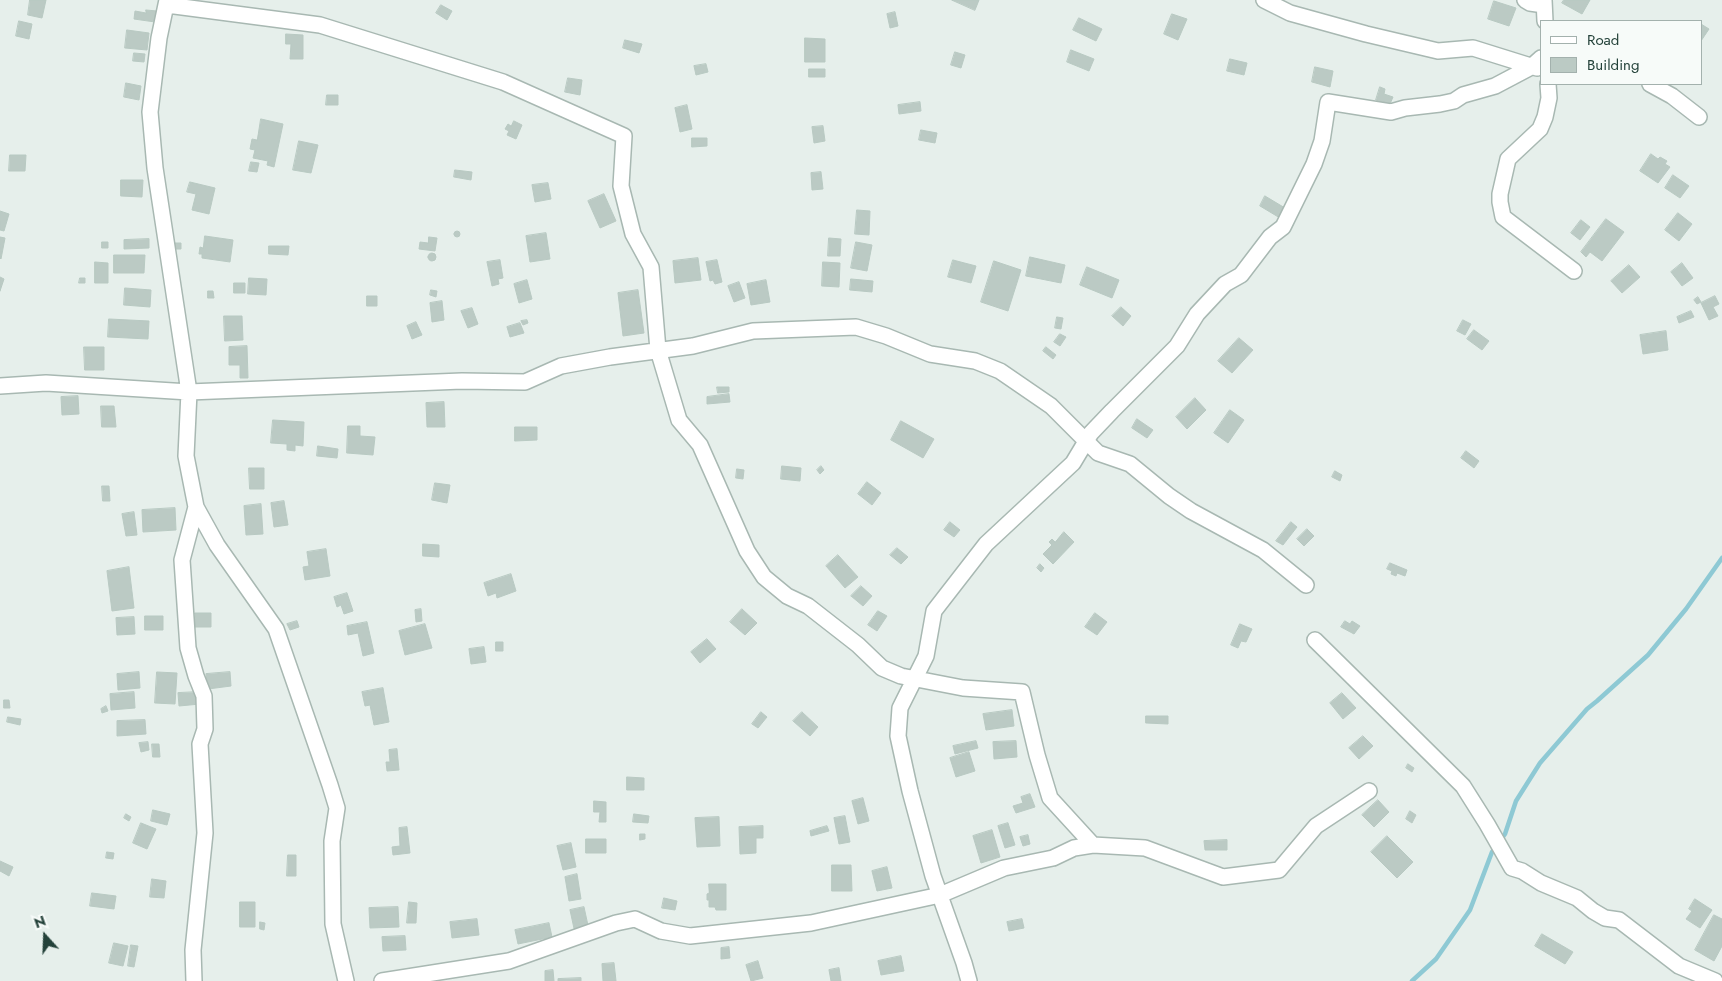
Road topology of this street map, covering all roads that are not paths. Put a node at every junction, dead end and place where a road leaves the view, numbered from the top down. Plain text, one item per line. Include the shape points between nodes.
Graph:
1 (1264, 0) edge
2 (1525, 0) edge
3 (167, 2) edge
4 (1544, 2) edge
5 (1545, 20) edge
6 (1537, 65) edge
7 (1548, 85) edge
8 (1652, 85) edge
9 (1699, 117) dead end
10 (1574, 271) dead end
11 (658, 350) junction
12 (0, 386) edge
13 (189, 392) junction
14 (1086, 441) junction
15 (196, 507) junction
16 (1306, 585) dead end
17 (1316, 640) dead end
18 (914, 678) junction
19 (1369, 791) dead end
20 (1093, 845) junction
21 (940, 895) junction
22 (194, 981) edge
23 (346, 981) edge
24 (382, 981) edge
25 (969, 981) edge
26 (1715, 981) edge

1 - 6 street via 1290,14 1366,34 1438,51 1473,48
2 - 4 street
3 - 11 street via 320,25 503,82 624,136 622,186 633,234 651,268
3 - 13 street via 150,112 155,168
4 - 5 street
6 - 14 street via 1495,86 1463,95 1454,102 1390,112 1328,102 1322,141 1283,228 1270,237 1241,275 1225,284 1197,314 1177,346 1112,410
7 - 10 street via 1549,98 1543,123 1508,159 1500,202 1503,217
8 - 9 street
11 - 13 street via 561,366 525,382 462,381
11 - 14 street via 694,346 753,331 856,327 930,354 975,361 1000,371 1051,406
11 - 18 street via 679,420 700,445 747,551 764,577 787,596 808,606 882,668
12 - 13 street via 46,383
13 - 15 street via 186,456
14 - 16 street via 1098,452 1130,464 1191,511 1263,550
14 - 18 street via 1073,463 986,544 934,611 926,656
15 - 22 street via 182,560 188,648 204,696 204,729 200,744 205,833 193,950
15 - 23 street via 217,545 276,629 330,785 337,808 332,842 333,924
17 - 26 street via 1463,786 1512,868 1577,898 1604,918 1619,920 1680,966
18 - 20 street via 963,688 1022,692 1036,755 1050,798
18 - 21 street via 900,708 898,736
19 - 20 street via 1316,826 1279,870 1223,878 1145,848
20 - 21 street via 1074,848 1054,858 1004,868
21 - 24 street via 811,923 690,936 661,931 635,919 509,962
21 - 25 street

